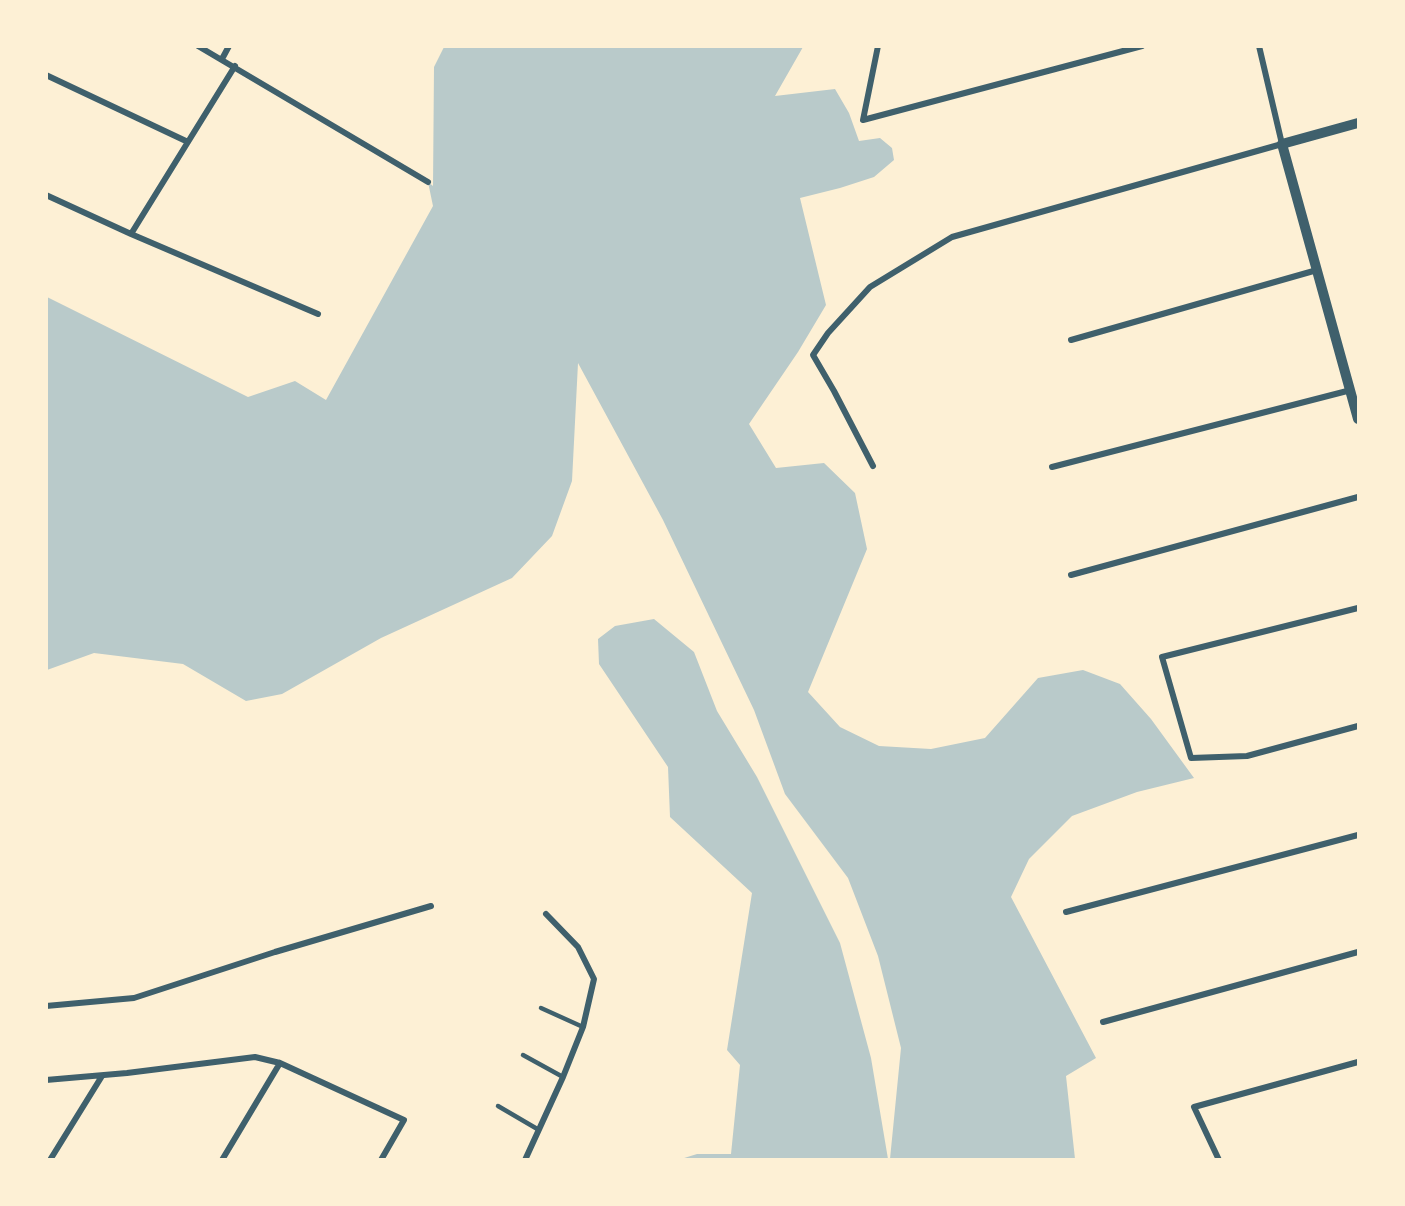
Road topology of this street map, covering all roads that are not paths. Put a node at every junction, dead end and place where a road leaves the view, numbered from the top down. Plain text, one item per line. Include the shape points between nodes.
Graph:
1 (198, 46) edge
2 (229, 46) edge
3 (878, 46) edge
4 (1142, 46) edge
5 (1259, 46) edge
6 (222, 59) junction
7 (235, 66) junction
8 (46, 75) edge
9 (1359, 123) edge
10 (188, 142) junction
11 (1282, 144) junction
12 (428, 182) dead end
13 (46, 195) edge
14 (131, 234) junction
15 (1317, 270) junction
16 (318, 314) dead end
17 (1071, 340) dead end
18 (1351, 390) junction
19 (1359, 419) edge
20 (873, 466) dead end
21 (1053, 466) dead end
22 (1359, 497) edge
23 (1071, 575) dead end
24 (1359, 608) edge
25 (1359, 726) edge
26 (1359, 835) edge
27 (430, 906) dead end
28 (1066, 912) dead end
29 (546, 914) dead end
30 (1359, 952) edge
31 (46, 1006) edge
32 (541, 1008) dead end
33 (1103, 1022) dead end
34 (583, 1028) junction
35 (523, 1055) dead end
36 (1359, 1062) edge
37 (280, 1063) junction
38 (102, 1076) junction
39 (563, 1077) junction
40 (46, 1080) edge
41 (498, 1106) dead end
42 (539, 1130) junction
43 (50, 1160) edge
44 (222, 1160) edge
45 (381, 1160) edge
46 (525, 1160) edge
47 (1219, 1160) edge

1 - 6 street
2 - 6 street
3 - 4 street via 863,120
5 - 11 street
6 - 7 street
7 - 10 street
7 - 12 street
8 - 10 street
9 - 11 street
10 - 14 street
11 - 15 street
11 - 20 street via 952,237 870,287 813,355
13 - 14 street
14 - 16 street
15 - 17 street
15 - 18 street
18 - 19 street
18 - 21 street
22 - 23 street
24 - 25 street via 1162,657 1191,758 1247,756
26 - 28 street
27 - 31 street via 134,998
29 - 34 street via 578,947 594,979
30 - 33 street
32 - 34 lane
34 - 39 street
35 - 39 lane
36 - 47 street via 1194,1107
37 - 38 street via 255,1057
37 - 44 street
37 - 45 street via 404,1120
38 - 40 street
38 - 43 street
39 - 42 street
41 - 42 lane
42 - 46 street

